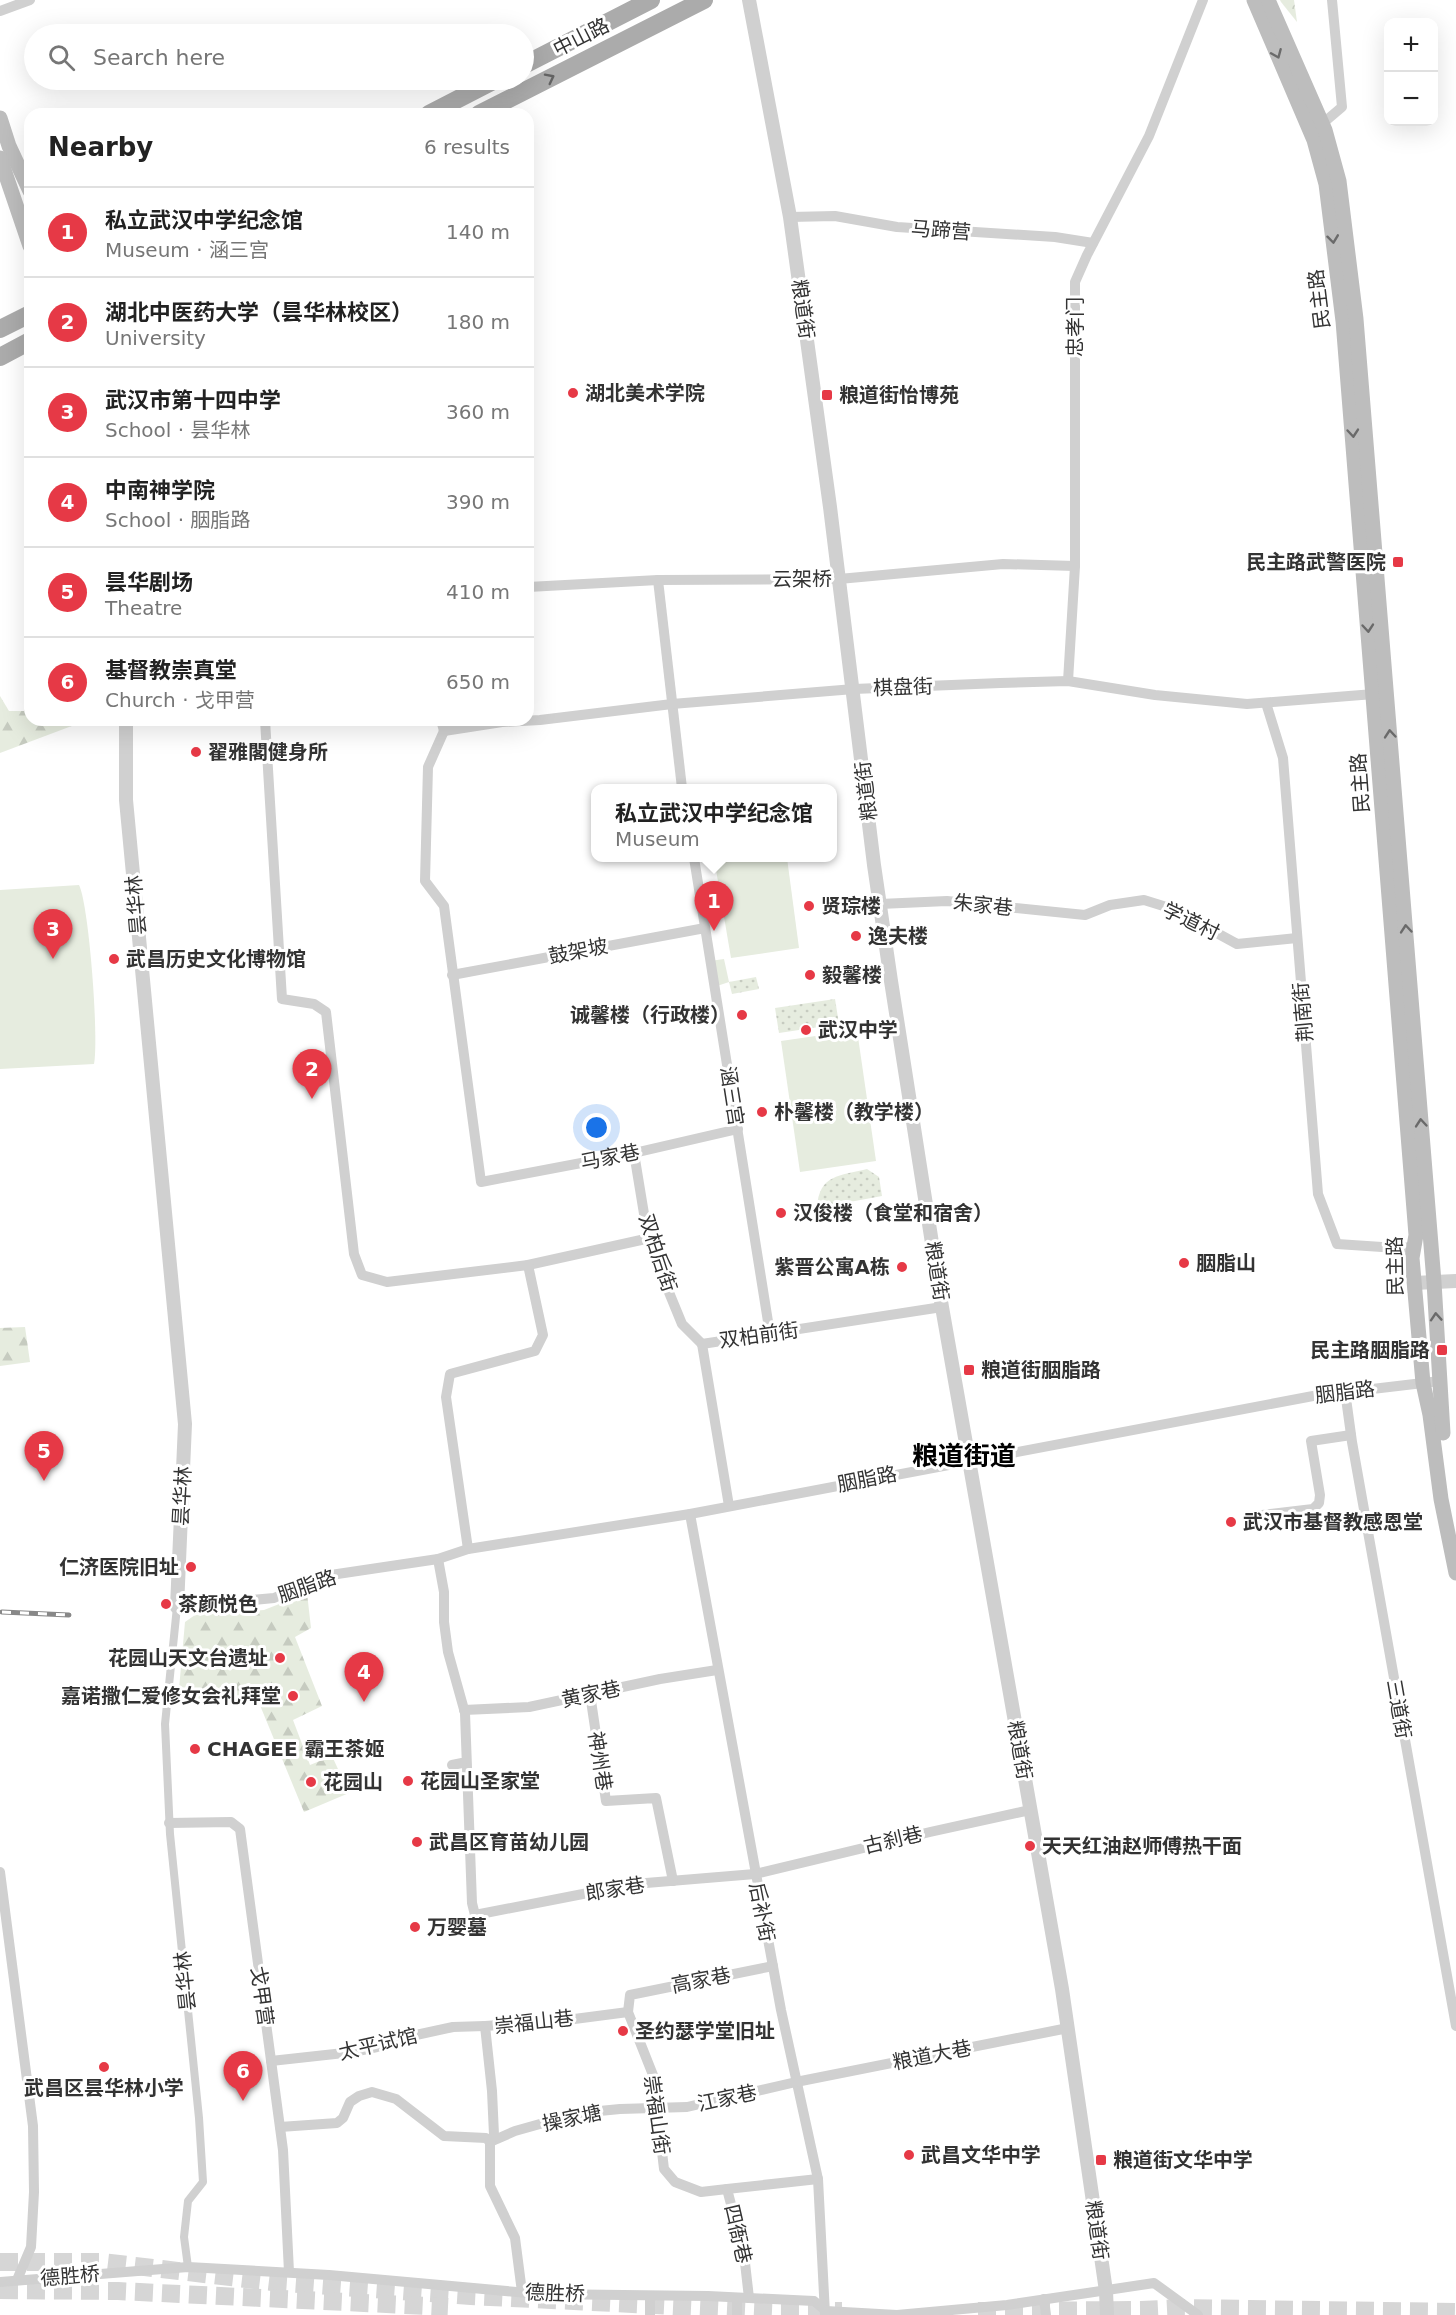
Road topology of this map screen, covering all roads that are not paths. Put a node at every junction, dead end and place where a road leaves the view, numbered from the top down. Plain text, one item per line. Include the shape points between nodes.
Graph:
1 (30, 0) edge
2 (651, 0) edge
3 (704, 0) edge
4 (749, 0) edge
5 (1203, 0) edge
6 (1254, 0) edge
7 (1268, 0) edge
8 (1332, 0) edge
9 (0, 11) edge
10 (534, 60) edge
11 (534, 86) edge
12 (476, 90) edge
13 (526, 90) edge
14 (441, 108) edge
15 (491, 108) edge
16 (0, 118) edge
17 (1322, 124) junction
18 (0, 158) edge
19 (24, 178) edge
20 (790, 216) junction
21 (24, 228) edge
22 (1093, 243) junction
23 (24, 317) edge
24 (0, 329) edge
25 (24, 344) edge
26 (0, 357) edge
27 (1075, 566) junction
28 (839, 579) junction
29 (658, 580) junction
30 (534, 587) edge
31 (1068, 681) junction
32 (854, 689) junction
33 (1374, 694) junction
34 (1266, 703) junction
35 (672, 704) junction
36 (534, 720) edge
37 (126, 726) edge
38 (265, 726) edge
39 (443, 726) edge
40 (681, 784) edge
41 (695, 862) edge
42 (880, 904) junction
43 (1085, 915) joint
44 (705, 928) junction
45 (1297, 938) junction
46 (452, 975) junction
47 (738, 1129) junction
48 (634, 1153) junction
49 (650, 1238) junction
50 (1414, 1247) junction
51 (528, 1265) junction
52 (1456, 1281) edge
53 (1434, 1282) junction
54 (1414, 1283) junction
55 (942, 1307) junction
56 (770, 1334) junction
57 (702, 1344) junction
58 (1440, 1381) junction
59 (1423, 1383) junction
60 (1345, 1391) junction
61 (1351, 1435) junction
62 (969, 1459) junction
63 (729, 1506) junction
64 (690, 1514) junction
65 (1254, 1516) dead end
66 (1456, 1522) edge
67 (468, 1549) junction
68 (438, 1559) junction
69 (1456, 1573) edge
70 (177, 1607) junction
71 (717, 1670) junction
72 (590, 1694) junction
73 (464, 1710) junction
74 (1030, 1810) junction
75 (169, 1823) junction
76 (0, 1872) edge
77 (755, 1874) junction
78 (673, 1881) junction
79 (772, 1966) junction
80 (630, 1995) joint
81 (628, 2012) junction
82 (485, 2026) junction
83 (1456, 2026) edge
84 (1068, 2028) junction
85 (271, 2061) junction
86 (796, 2082) junction
87 (657, 2108) junction
88 (279, 2127) junction
89 (490, 2142) junction
90 (818, 2179) junction
91 (727, 2189) junction
92 (188, 2267) junction
93 (289, 2272) junction
94 (17, 2280) junction
95 (0, 2283) edge
96 (1106, 2291) junction
97 (522, 2292) junction
98 (650, 2298) dead end
99 (737, 2298) junction
100 (749, 2298) junction
101 (1044, 2299) junction
102 (825, 2313) edge
103 (650, 2315) edge
104 (737, 2315) edge
105 (1046, 2315) edge
106 (1107, 2315) edge
107 (1198, 2315) edge

1 - 9 street
2 - 10 main road, 中山路
11 -> 3 main road, 中山路
4 - 20 street, 粮道街
5 - 22 street, 忠孝门 via 1149,136
6 -> 33 main road, 民主路 via 1314,141 1326,184 1343,321
7 - 17 main road, 民主路
8 - 17 street via 1342,107
12 - 14 main road
15 -> 13 main road, 中山路
16 - 19 main road
53 -> 17 main road, 民主路 via 1356,319 1339,181
18 - 21 main road
20 - 22 street, 马蹄营 via 835,216 897,227
20 - 28 street, 粮道街
22 - 27 street, 忠孝门 via 1075,282
23 - 24 main road
25 - 26 main road
27 - 28 street, 云架桥 via 1003,564
27 - 31 street, 忠孝门
28 - 29 street, 云架桥
28 - 32 street, 粮道街
29 - 30 street, 云架桥
29 - 35 street
31 - 32 street, 棋盘街
31 - 34 street, 棋盘街 via 1155,695
32 - 35 street, 棋盘街
32 - 42 street, 粮道街
33 - 34 street, 棋盘街
33 - 50 main road, 民主路
34 - 45 street, 荆南街 via 1283,758
35 - 36 street, 棋盘街
35 - 40 street
37 - 70 street, 昙华林 via 126,800 185,1424
38 - 51 street via 282,999 314,1004 326,1012 354,1254 362,1275 387,1282
39 - 46 street via 428,766 425,881 444,906
41 - 44 street, 涵三宫
42 - 43 street, 朱家巷 via 947,901
42 - 55 street, 粮道街
43 - 45 street, 学道村 via 1110,905 1144,900 1173,909 1237,944
44 - 46 street, 鼓架坡
44 - 47 street, 涵三宫
45 - 50 street, 荆南街 via 1318,1194 1337,1244
46 - 48 street, 马家巷 via 481,1182
47 - 48 street, 马家巷
47 - 56 street, 涵三宫
48 - 49 street, 双柏后街
49 - 51 street
49 - 57 street, 双柏后街 via 682,1324
50 - 54 main road, 民主路
51 - 67 street via 543,1335 535,1351 450,1374 446,1397
52 - 53 street
53 - 54 street
58 -> 53 main road, 民主路
54 - 59 main road, 民主路
55 - 56 street, 双柏前街
55 - 62 street, 粮道街
56 - 57 street, 双柏前街
57 - 63 street, 双柏前街
58 - 59 street, 胭脂路
58 - 66 main road, 民主路 via 1440,1414
59 - 60 street, 胭脂路
59 - 69 main road, 民主路
60 - 61 street, 三道街
60 - 62 street, 胭脂路
61 - 65 street via 1311,1441 1320,1495 1313,1509
61 - 83 street, 三道街
62 - 63 street, 胭脂路
62 - 74 street, 粮道街
63 - 64 street, 胭脂路
64 - 67 street, 胭脂路
64 - 71 street, 后补街
67 - 68 street, 胭脂路
68 - 70 street, 胭脂路 via 324,1576 274,1599
68 - 73 street via 448,1652
70 - 75 street, 昙华林 via 165,1724
71 - 72 street, 黄家巷
71 - 77 street, 后补街
72 - 73 street, 黄家巷 via 529,1707
72 - 78 street, 神州巷 via 606,1801 656,1798
73 - 78 street, 郎家巷 via 475,1915 634,1884
74 - 77 street, 古刹巷
74 - 84 street, 粮道街
75 - 85 street, 戈甲营 via 231,1822 240,1829
75 - 92 street, 昙华林 via 203,2182 188,2201 184,2237
76 - 94 street via 33,2126 31,2247
77 - 78 street, 郎家巷
77 - 79 street, 后补街
79 - 80 street, 高家巷
79 - 86 street, 后补街
80 - 81 street, 崇福山街
81 - 82 street, 崇福山巷
81 - 87 street, 崇福山街 via 653,2075
82 - 85 street, 太平试馆 via 453,2027 354,2052
82 - 89 street, 崇福山巷 via 494,2135
84 - 86 street, 粮道大巷
84 - 96 street, 粮道街
85 - 88 street, 戈甲营
86 - 87 street, 江家巷 via 687,2107
86 - 90 street, 后补街
87 - 89 street, 操家塘 via 579,2113
87 - 91 street, 崇福山街 via 664,2169 675,2182 700,2192
88 - 89 street via 337,2123 350,2102 372,2092 396,2099 444,2136 486,2138
88 - 93 street, 戈甲营
89 - 97 street, 崇福山巷 via 490,2186 515,2238
90 - 91 street, 四衙巷
90 - 102 street, 后补街
91 - 100 street, 四衙巷 via 744,2254
92 - 93 street, 德胜桥
92 - 94 street, 德胜桥
93 - 97 street, 德胜桥
94 - 95 street, 德胜桥
96 - 101 street, 德胜桥
96 - 106 street, 粮道街
96 - 107 street, 德胜桥 via 1154,2283
97 - 99 street, 德胜桥
98 - 103 street
99 - 100 street, 德胜桥
99 - 104 street
100 - 102 street, 德胜桥 via 814,2301
101 - 102 street, 德胜桥 via 897,2315
101 - 105 street

